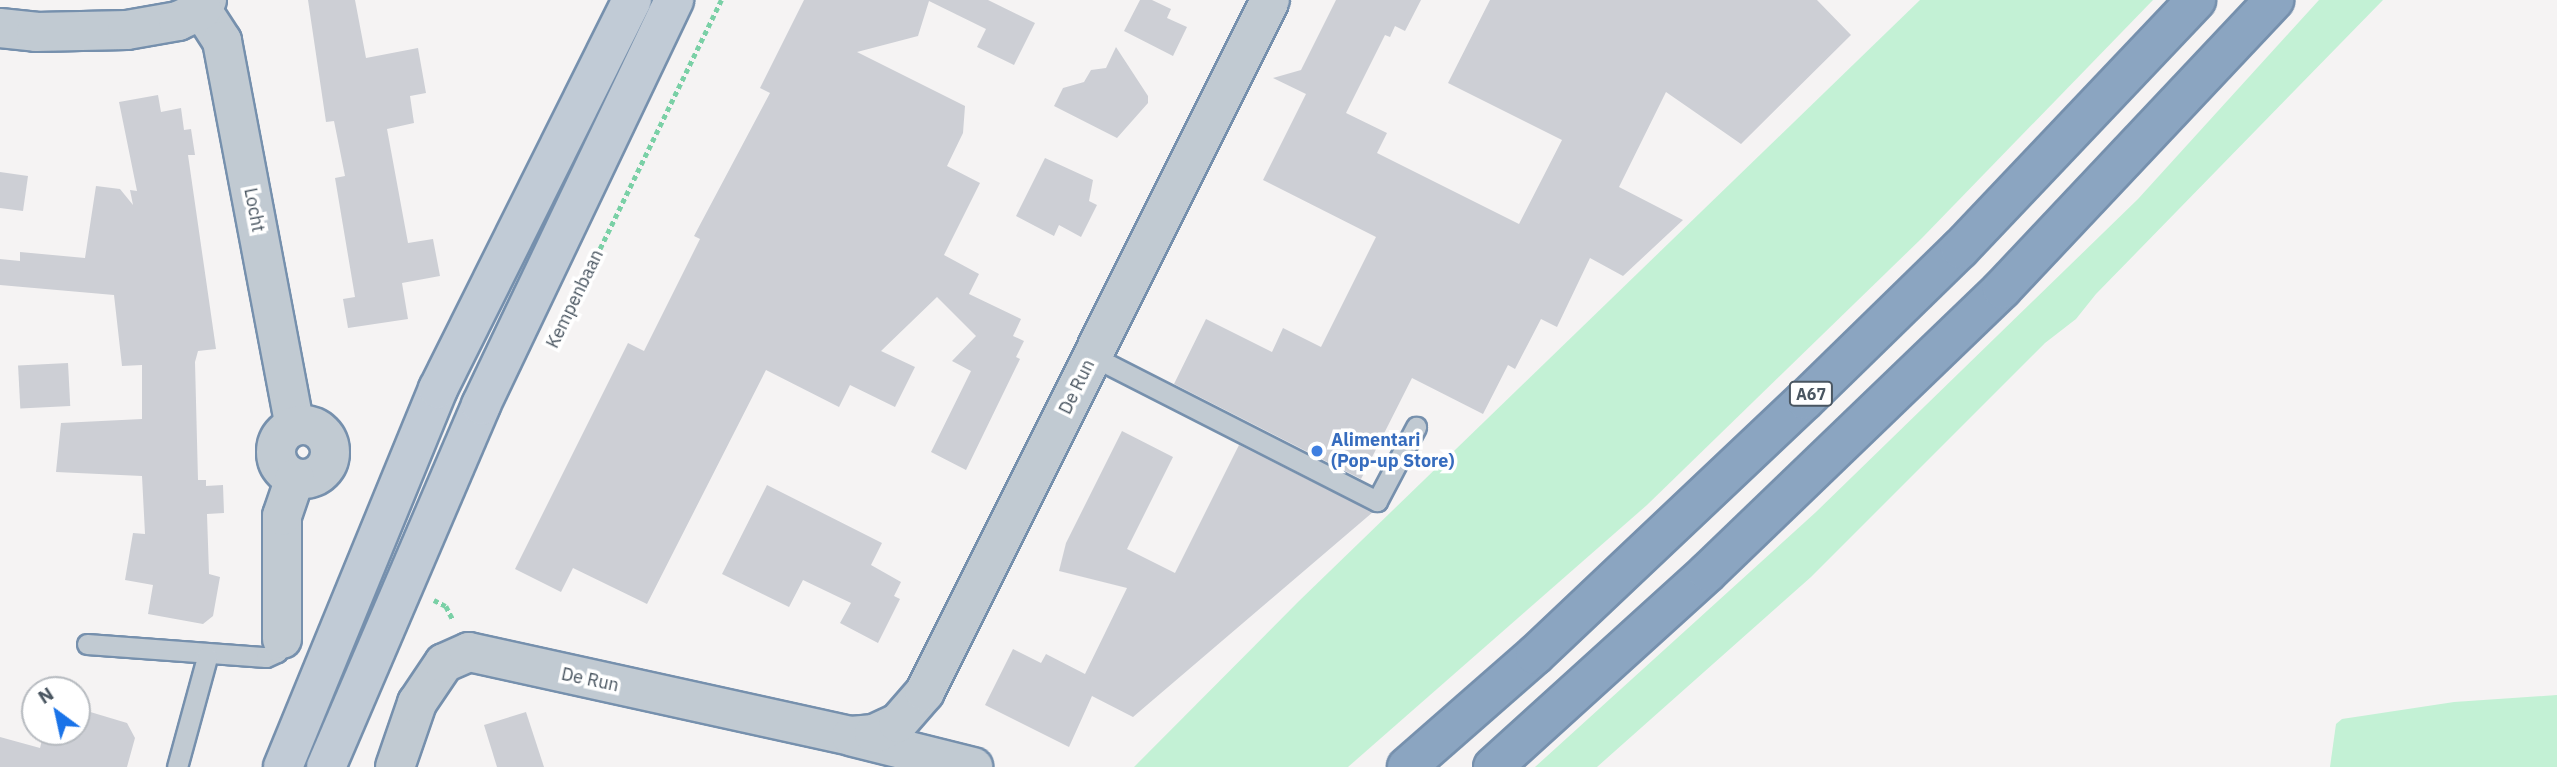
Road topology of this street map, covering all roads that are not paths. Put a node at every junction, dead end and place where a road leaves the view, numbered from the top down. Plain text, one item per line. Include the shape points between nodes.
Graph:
1 (632, 0) edge
2 (674, 0) edge
3 (1269, 0) edge
4 (2196, 0) edge
5 (2274, 0) edge
6 (205, 5) edge
7 (0, 28) edge
8 (1092, 356) junction
9 (1416, 427) dead end
10 (282, 639) joint
11 (87, 644) dead end
12 (207, 657) junction
13 (850, 736) junction
14 (177, 767) edge
15 (283, 767) edge
16 (326, 767) edge
17 (395, 767) edge
18 (973, 767) edge
19 (1407, 767) edge
20 (1493, 767) edge

1 - 15 main road via 438,388
2 - 16 main road via 432,515
3 - 8 street, De Run
4 - 19 highway, A67 via 1959,249 1805,400 1535,655
5 - 20 highway via 2002,289 1708,572
6 - 7 street via 178,21 127,30
6 - 10 street, Locht via 222,41 295,426 281,436 275,452 281,468 295,478 282,516
8 - 9 lane via 1377,501
8 - 13 street, De Run via 925,692 898,723 874,734
10 - 12 lane via 276,652 266,657
11 - 12 lane
12 - 14 lane
13 - 17 street, De Run via 469,652 444,663 417,703
13 - 18 street, De Run

